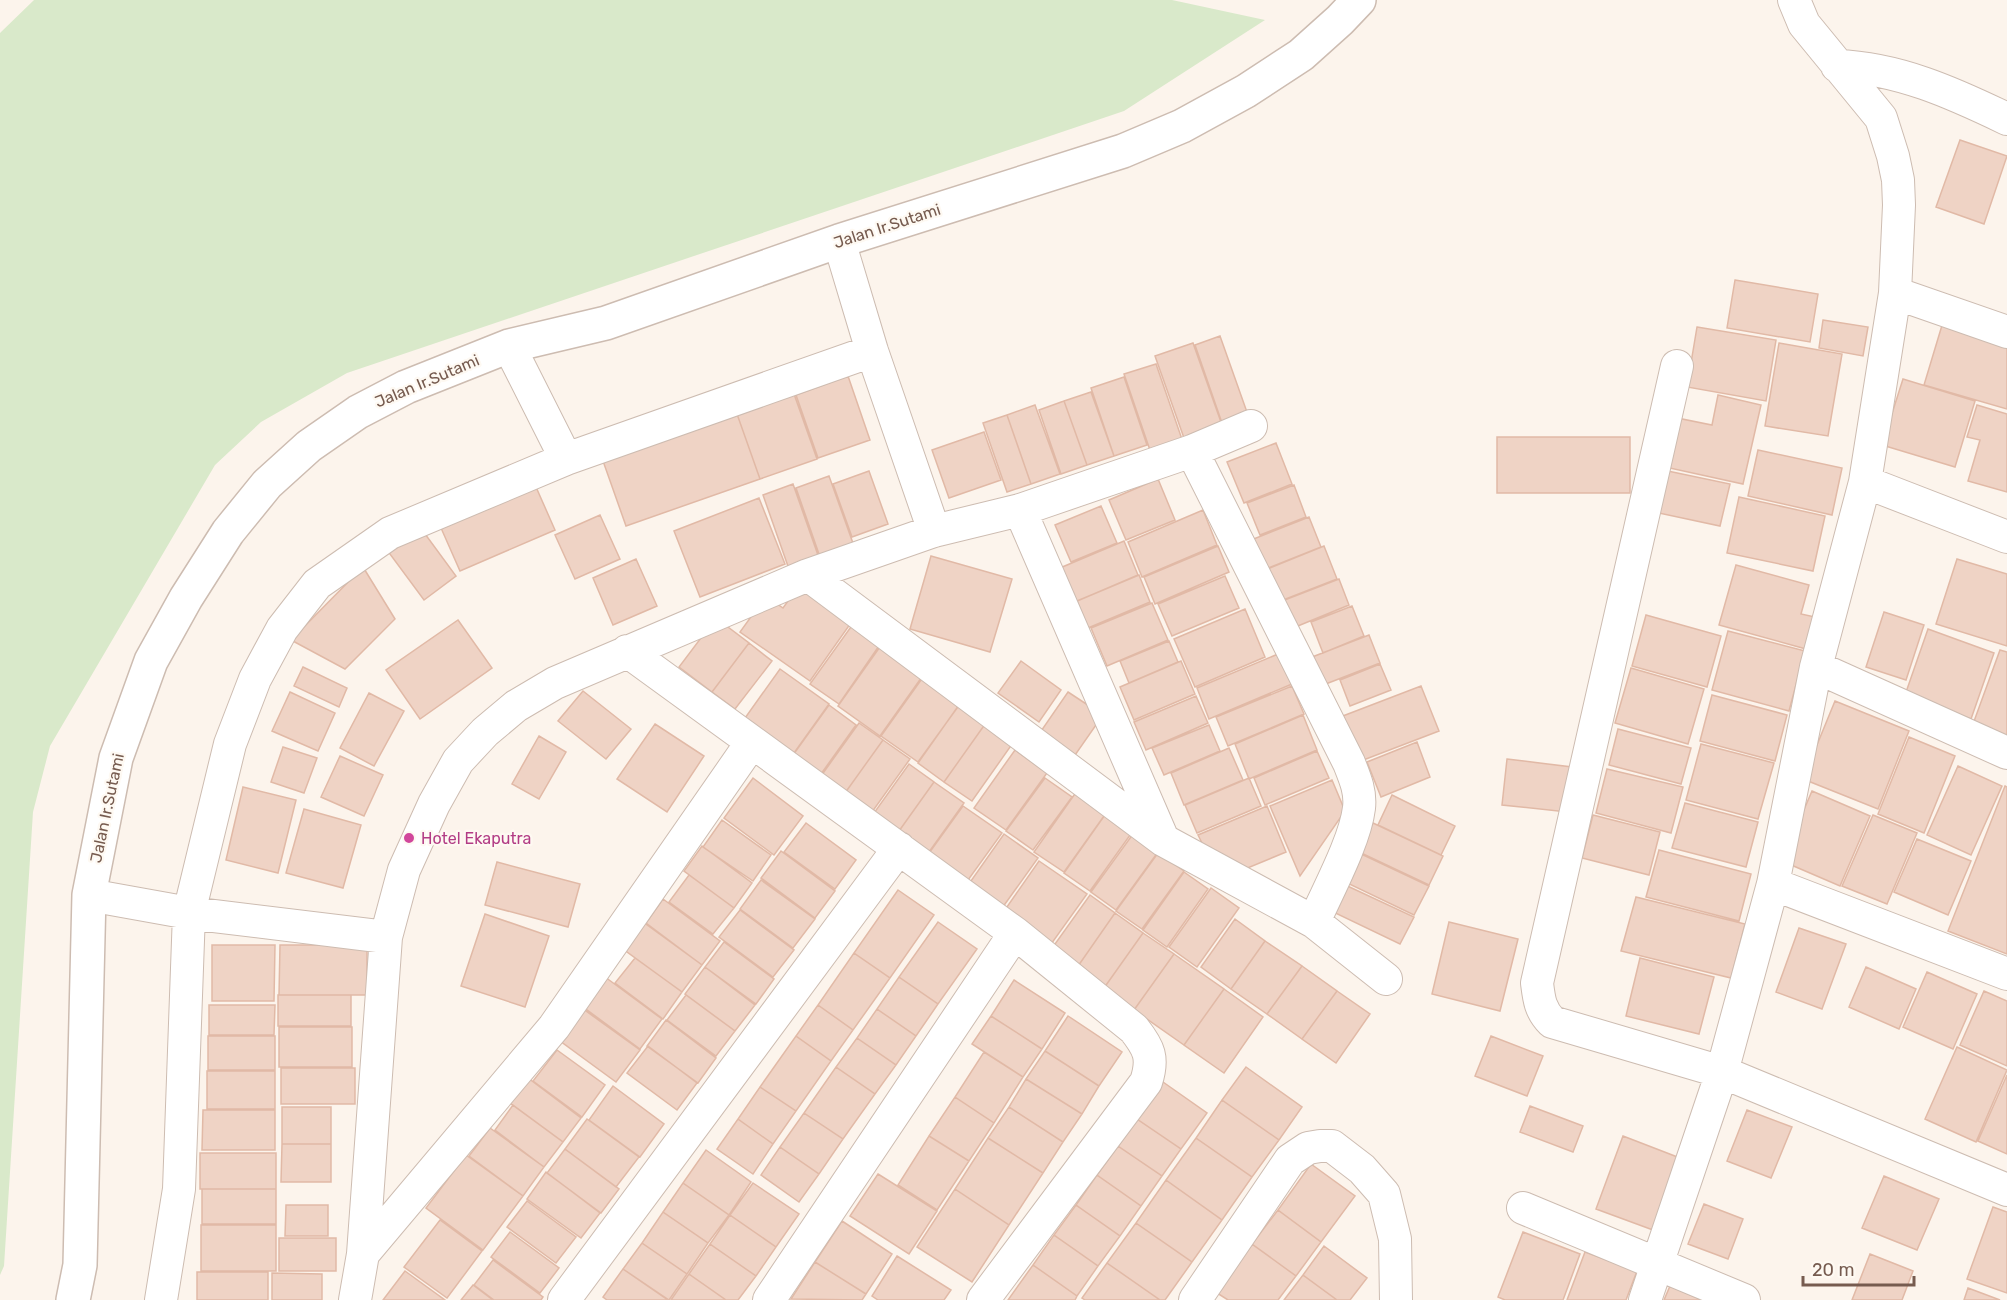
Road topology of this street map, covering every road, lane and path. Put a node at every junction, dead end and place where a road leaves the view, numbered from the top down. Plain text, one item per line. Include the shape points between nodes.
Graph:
1 (1359, 0) edge
2 (1794, 0) edge
3 (1837, 66) junction
4 (2007, 119) edge
5 (839, 241) junction
6 (1895, 293) junction
7 (2007, 332) edge
8 (509, 346) junction
9 (872, 351) junction
10 (1677, 366) dead end
11 (1251, 426) dead end
12 (1192, 451) junction
13 (566, 459) junction
14 (1865, 482) junction
15 (1020, 510) junction
16 (934, 531) junction
17 (2007, 537) edge
18 (808, 575) junction
19 (627, 651) junction
20 (1816, 667) junction
21 (752, 742) junction
22 (2007, 753) edge
23 (1163, 840) junction
24 (899, 848) junction
25 (1773, 884) junction
26 (89, 895) junction
27 (189, 912) junction
28 (1314, 922) junction
29 (1015, 933) junction
30 (386, 937) junction
31 (2007, 974) edge
32 (1386, 979) dead end
33 (1722, 1072) junction
34 (2007, 1190) edge
35 (1522, 1208) dead end
36 (363, 1254) junction
37 (1658, 1264) junction
38 (73, 1300) edge
39 (161, 1300) edge
40 (355, 1300) edge
41 (564, 1300) edge
42 (769, 1300) edge
43 (983, 1300) edge
44 (1195, 1300) edge
45 (1396, 1300) edge
46 (1645, 1300) edge
47 (1744, 1300) edge

1 - 5 street, Jalan Ir.Sutami via 1301,55 1182,126 1123,151
2 - 3 street via 1804,24
3 - 4 street via 1864,67 1919,81
3 - 6 street via 1881,118 1893,156 1899,206
5 - 8 street, Jalan Ir.Sutami via 606,323
5 - 9 street
6 - 7 street
6 - 14 street
8 - 13 street
8 - 26 street, Jalan Ir.Sutami via 406,387 358,412 309,446 267,484 228,532 151,661 116,758
9 - 13 street
9 - 16 street
10 - 33 street via 1537,983 1540,1005 1552,1022
11 - 12 street
12 - 15 street
12 - 28 street via 1358,786 1354,830
13 - 27 street via 390,533 317,584 282,629 255,680 230,744
14 - 17 street
14 - 20 street
15 - 16 street
15 - 23 street
16 - 18 street
18 - 19 street
18 - 23 street
19 - 21 street
19 - 30 street via 555,683 516,706 458,761 404,870
20 - 22 street
20 - 25 street
21 - 24 street
21 - 36 street via 554,1027
23 - 28 street
24 - 29 street
24 - 41 street
25 - 31 street
25 - 33 street
26 - 27 street
26 - 38 street, Jalan Ir.Sutami via 80,1264
27 - 30 street
27 - 39 street via 179,1189
28 - 32 street
29 - 42 street
29 - 43 street via 1134,1029 1147,1045 1150,1070 1146,1082
30 - 36 street
33 - 34 street
33 - 37 street
35 - 37 street
36 - 40 street
37 - 46 street
37 - 47 street
44 - 45 street via 1290,1160 1308,1148 1320,1146 1332,1146 1362,1169 1384,1194 1395,1239

